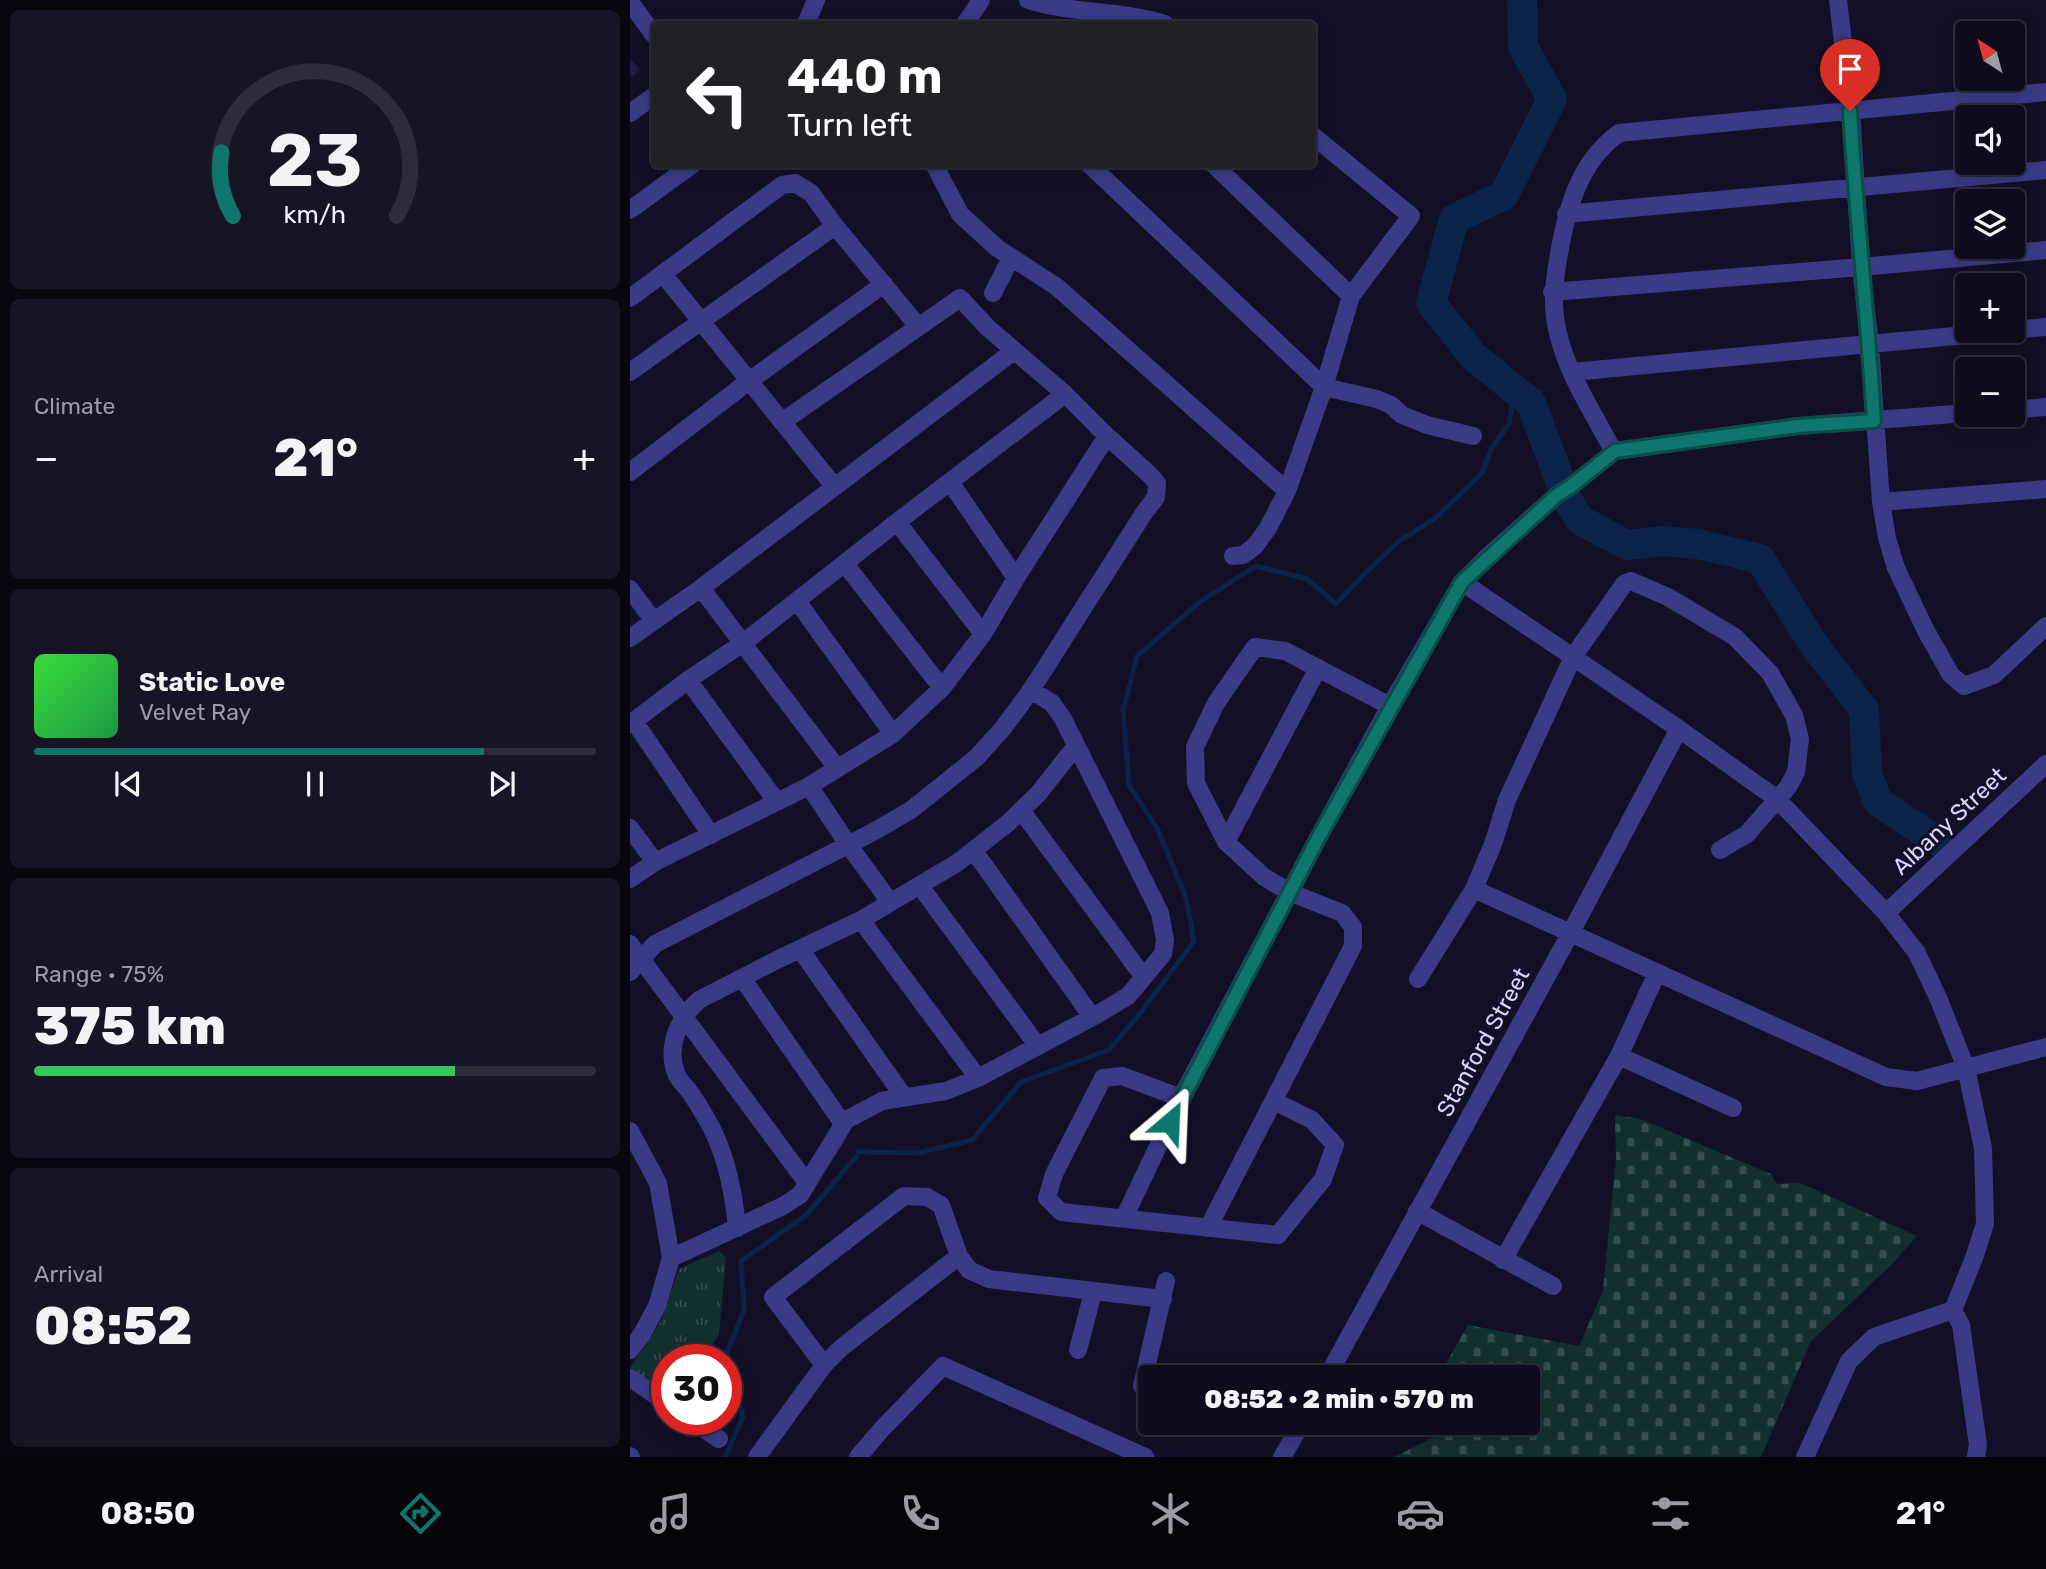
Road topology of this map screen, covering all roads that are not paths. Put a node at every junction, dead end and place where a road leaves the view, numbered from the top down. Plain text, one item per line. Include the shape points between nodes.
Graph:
1 (816, 0) edge
2 (981, 0) edge
3 (1028, 0) edge
4 (1838, 0) edge
5 (630, 2) edge
6 (1071, 5) edge
7 (1113, 19) edge
8 (807, 21) edge
9 (967, 21) edge
10 (1134, 21) edge
11 (651, 31) edge
12 (2046, 92) edge
13 (651, 98) edge
14 (1850, 111) junction
15 (630, 114) edge
16 (1316, 138) edge
17 (688, 168) edge
18 (936, 168) edge
19 (1093, 168) edge
20 (1217, 168) edge
21 (2046, 170) edge
22 (1855, 187) junction
23 (630, 210) edge
24 (1566, 214) junction
25 (835, 226) junction
26 (2046, 250) edge
27 (1011, 258) junction
28 (1861, 267) junction
29 (663, 274) junction
30 (884, 284) junction
31 (1552, 292) junction
32 (993, 293) dead end
33 (1351, 296) junction
34 (630, 298) edge
35 (701, 321) junction
36 (918, 326) junction
37 (2046, 327) edge
38 (2025, 329) edge
39 (1955, 336) edge
40 (1870, 345) junction
41 (1014, 351) junction
42 (630, 372) edge
43 (1572, 373) junction
44 (749, 381) junction
45 (1324, 387) junction
46 (1065, 394) junction
47 (2046, 407) edge
48 (2025, 409) edge
49 (1955, 414) edge
50 (1874, 421) junction
51 (782, 422) junction
52 (1107, 436) junction
53 (1473, 436) dead end
54 (1615, 451) junction
55 (630, 472) edge
56 (950, 482) junction
57 (834, 486) junction
58 (2046, 489) edge
59 (1287, 491) junction
60 (1881, 502) junction
61 (897, 522) junction
62 (1233, 556) dead end
63 (845, 564) junction
64 (1016, 578) junction
65 (1462, 582) junction
66 (701, 587) junction
67 (630, 589) edge
68 (797, 601) junction
69 (653, 620) junction
70 (2046, 626) edge
71 (983, 634) junction
72 (630, 638) edge
73 (743, 643) junction
74 (1573, 657) junction
75 (1318, 668) junction
76 (688, 680) junction
77 (942, 688) junction
78 (1031, 690) junction
79 (1390, 706) junction
80 (632, 722) edge
81 (1679, 729) junction
82 (893, 734) junction
83 (1076, 746) junction
84 (2046, 764) edge
85 (837, 768) junction
86 (809, 786) junction
87 (1777, 799) junction
88 (777, 802) junction
89 (1021, 810) junction
90 (630, 828) edge
91 (711, 835) junction
92 (1226, 842) junction
93 (847, 844) junction
94 (1720, 850) dead end
95 (974, 851) junction
96 (656, 862) junction
97 (630, 879) edge
98 (920, 886) junction
99 (1474, 889) junction
100 (1290, 892) junction
101 (890, 902) junction
102 (1886, 913) junction
103 (861, 920) junction
104 (1570, 934) junction
105 (800, 949) junction
106 (633, 958) edge
107 (1657, 973) junction
108 (1143, 976) junction
109 (742, 978) junction
110 (1418, 979) dead end
111 (683, 1017) junction
112 (1092, 1017) junction
113 (1037, 1045) junction
114 (2046, 1047) edge
115 (1619, 1056) junction
116 (1966, 1068) junction
117 (978, 1078) junction
118 (904, 1097) junction
119 (1181, 1098) junction
120 (1274, 1101) junction
121 (1733, 1108) dead end
122 (843, 1124) junction
123 (630, 1131) edge
124 (807, 1183) junction
125 (1417, 1211) junction
126 (1124, 1219) junction
127 (737, 1228) junction
128 (1208, 1228) junction
129 (959, 1256) junction
130 (671, 1258) junction
131 (1503, 1260) junction
132 (1166, 1281) dead end
133 (1553, 1286) dead end
134 (1093, 1292) junction
135 (1163, 1300) junction
136 (1953, 1310) junction
137 (630, 1350) edge
138 (1078, 1350) dead end
139 (1147, 1365) edge
140 (1334, 1365) edge
141 (824, 1366) junction
142 (630, 1378) edge
143 (651, 1392) edge
144 (713, 1435) edge
145 (1295, 1435) edge
146 (719, 1439) dead end
147 (757, 1457) edge
148 (858, 1457) edge
149 (1145, 1457) edge
150 (1282, 1457) edge
151 (1805, 1457) edge
152 (1976, 1457) edge

1 - 8 street
2 - 9 street
3 - 6 street via 1050,7
4 - 14 street
5 - 11 street
6 - 7 street
7 - 10 street
12 - 14 street
13 - 15 street
14 - 22 street
14 - 24 street via 1619,132 1581,176
16 - 33 street via 1411,216
17 - 23 street
18 - 27 street via 960,214
19 - 45 street
20 - 33 street
21 - 22 street
22 - 24 street
22 - 28 street
24 - 31 street
25 - 29 street via 811,193 795,183 782,185
25 - 30 street
25 - 35 street
26 - 28 street
27 - 32 street
27 - 59 street via 1057,287
28 - 31 street
28 - 40 street
29 - 34 street
29 - 35 street
30 - 36 street
30 - 44 street
31 - 43 street via 1558,333
33 - 45 street
35 - 42 street
35 - 44 street
36 - 41 street via 960,298
36 - 51 street
37 - 38 street
39 - 40 street
40 - 43 street
40 - 50 street
41 - 46 street
41 - 57 street
43 - 54 street
44 - 51 street
44 - 55 street
45 - 53 street via 1377,399 1427,425
45 - 59 street
46 - 52 street
46 - 56 street
47 - 48 street
49 - 50 street
50 - 54 street via 1798,426
50 - 60 street
51 - 57 street
52 - 64 street
52 - 78 street via 1157,483 1156,497
54 - 65 street via 1557,495
56 - 61 street
56 - 64 street
57 - 66 street
58 - 60 street
59 - 62 street via 1262,538 1243,555
60 - 70 street via 1896,568 1951,675 1964,686 1994,676
61 - 63 street
61 - 71 street
63 - 68 street
63 - 77 street
64 - 71 street
65 - 74 street
65 - 79 street
66 - 69 street
66 - 73 street
67 - 69 street
68 - 73 street
68 - 82 street
69 - 72 street
71 - 77 street
73 - 76 street
73 - 85 street
74 - 81 street
74 - 87 street via 1624,584 1631,581 1735,637 1770,673 1794,715 1800,739 1796,772
74 - 99 street via 1507,800
75 - 79 street
75 - 92 street
75 - 92 street via 1284,650 1255,647 1216,703 1195,747 1196,783
76 - 80 street
76 - 88 street
77 - 82 street
78 - 83 street via 1052,703
78 - 93 street via 967,765 911,810
79 - 100 street
80 - 91 street
81 - 87 street
81 - 104 street, Stanford Street
82 - 85 street
83 - 89 street
83 - 108 street via 1160,913 1163,954
84 - 102 street, Albany Street
85 - 86 street
86 - 88 street
86 - 93 street
87 - 94 street via 1746,834
87 - 102 street
88 - 91 street
89 - 95 street
89 - 108 street
90 - 96 street
91 - 96 street
92 - 100 street via 1264,877
93 - 101 street
93 - 106 street
95 - 98 street
95 - 112 street
96 - 97 street
98 - 101 street
98 - 113 street
99 - 104 street
99 - 110 street
100 - 119 street
100 - 120 street via 1342,913 1353,927 1353,946
101 - 103 street
102 - 116 street via 1917,953
103 - 105 street
103 - 117 street
104 - 107 street
104 - 125 street, Stanford Street
105 - 109 street
105 - 118 street
106 - 111 street
107 - 115 street
107 - 116 street via 1886,1077 1917,1081
108 - 112 street via 1128,996
109 - 111 street via 699,1000
109 - 122 street
111 - 124 street
111 - 127 street via 675,1035 676,1075 703,1112 725,1159
112 - 113 street
113 - 117 street
114 - 116 street
115 - 121 street
115 - 131 street
116 - 136 street via 1983,1148 1984,1224
117 - 118 street via 946,1091
118 - 122 street via 881,1101
119 - 126 street
119 - 126 street via 1122,1076 1103,1079 1054,1174 1047,1198 1061,1212
120 - 128 street
120 - 128 street via 1312,1120 1335,1145 1323,1180 1278,1235
122 - 124 street
123 - 130 street via 659,1183
124 - 127 street via 800,1195 783,1206
125 - 131 street
125 - 140 street, Stanford Street
126 - 128 street
127 - 130 street
129 - 134 street via 969,1270 989,1279
129 - 141 street
129 - 141 street via 941,1205 927,1197 904,1196 773,1297
130 - 137 street via 657,1306
131 - 133 street
132 - 135 street
134 - 135 street
134 - 138 street
135 - 139 street
136 - 151 street via 1874,1337 1849,1361
136 - 152 street via 1961,1325
141 - 147 street
142 - 143 street
144 - 146 street
145 - 150 street
148 - 149 street via 943,1366

